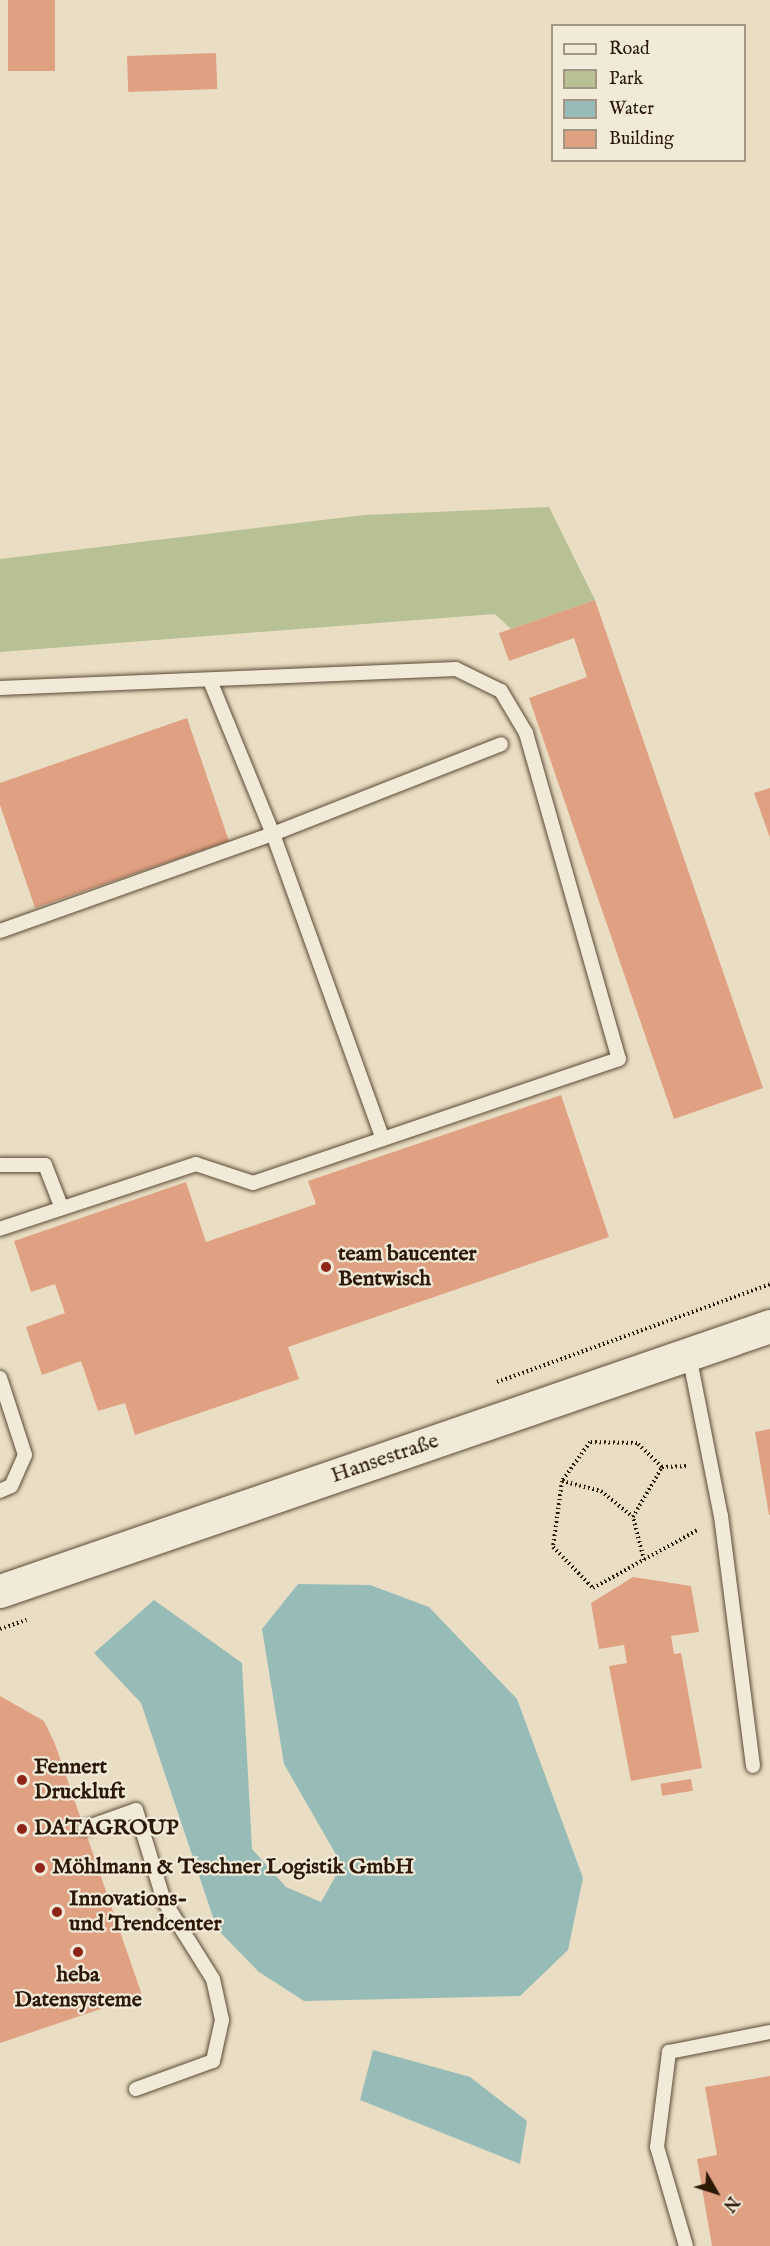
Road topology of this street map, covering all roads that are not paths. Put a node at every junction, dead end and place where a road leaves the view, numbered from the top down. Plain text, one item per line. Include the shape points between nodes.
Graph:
1 (212, 683) junction
2 (0, 688) edge
3 (501, 744) dead end
4 (273, 834) junction
5 (0, 931) edge
6 (383, 1139) junction
7 (0, 1165) edge
8 (61, 1206) junction
9 (0, 1229) edge
10 (770, 1326) edge
11 (689, 1355) junction
12 (0, 1378) edge
13 (0, 1491) edge
14 (0, 1592) edge
15 (753, 1766) dead end
16 (85, 1828) dead end
17 (770, 2032) edge
18 (136, 2089) dead end
19 (686, 2246) edge

1 - 2 lane
1 - 4 lane
1 - 6 lane via 456,669 501,691 526,733 619,1059
3 - 4 lane
4 - 5 lane
4 - 6 lane
6 - 8 lane via 253,1183 196,1164
7 - 8 lane via 45,1165
8 - 9 lane
10 - 11 street, Hansestraße
11 - 14 street, Hansestraße
11 - 15 lane via 713,1461
12 - 13 lane via 25,1455 11,1486
16 - 18 lane via 136,1810 164,1901 213,1979 222,2020 213,2061
17 - 19 lane via 669,2052 657,2147

